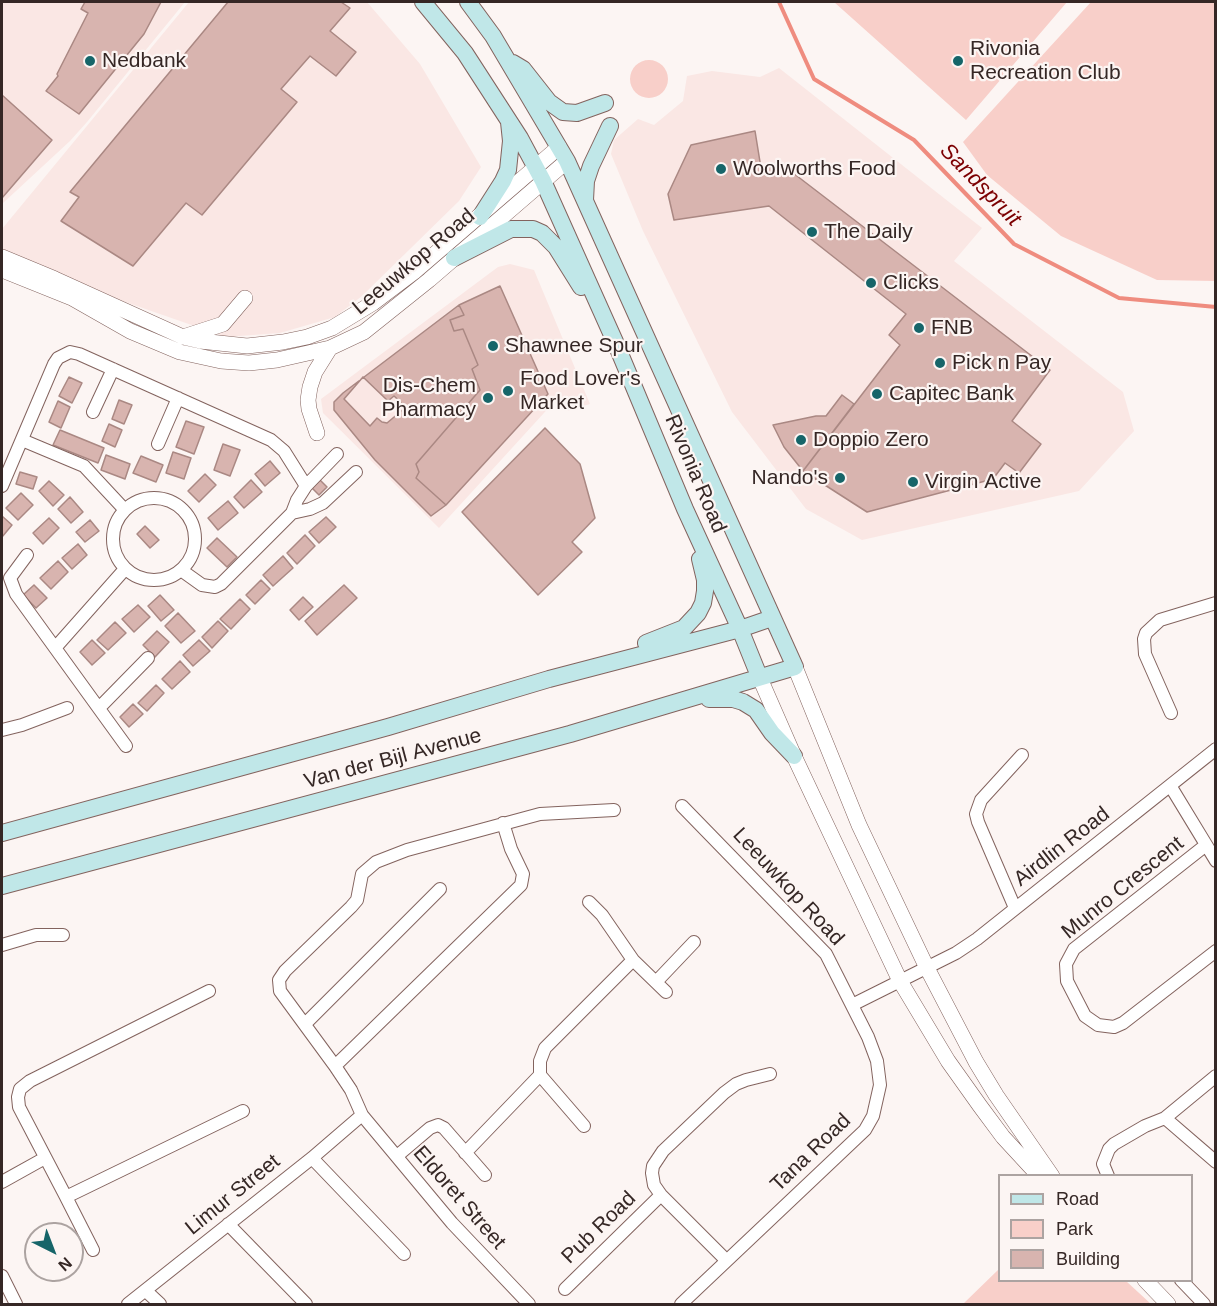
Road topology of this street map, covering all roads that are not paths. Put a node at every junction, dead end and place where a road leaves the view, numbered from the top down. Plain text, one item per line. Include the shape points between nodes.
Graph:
1 (423, 2) edge
2 (468, 2) edge
3 (506, 61) junction
4 (605, 103) dead end
5 (508, 118) junction
6 (610, 126) dead end
7 (563, 154) junction
8 (540, 175) junction
9 (585, 201) junction
10 (480, 217) junction
11 (2, 257) edge
12 (454, 258) junction
13 (2, 270) edge
14 (245, 298) dead end
15 (183, 337) junction
16 (616, 344) junction
17 (330, 348) junction
18 (113, 369) junction
19 (178, 398) junction
20 (93, 412) dead end
21 (317, 434) dead end
22 (22, 440) junction
23 (158, 444) dead end
24 (337, 454) dead end
25 (356, 472) dead end
26 (2, 486) edge
27 (306, 486) junction
28 (124, 509) junction
29 (685, 509) junction
30 (292, 513) junction
31 (27, 555) dead end
32 (125, 569) junction
33 (181, 570) junction
34 (1215, 603) edge
35 (772, 618) junction
36 (740, 629) junction
37 (55, 648) junction
38 (148, 658) dead end
39 (795, 668) junction
40 (759, 676) junction
41 (549, 679) junction
42 (690, 699) junction
43 (67, 708) dead end
44 (99, 708) junction
45 (1171, 713) dead end
46 (2, 730) edge
47 (126, 746) dead end
48 (1215, 749) edge
49 (1023, 755) dead end
50 (794, 756) junction
51 (1171, 786) junction
52 (682, 806) dead end
53 (614, 810) dead end
54 (503, 823) junction
55 (2, 833) edge
56 (1206, 845) junction
57 (1215, 861) edge
58 (2, 886) edge
59 (440, 889) dead end
60 (589, 902) dead end
61 (1016, 908) junction
62 (63, 935) dead end
63 (694, 942) dead end
64 (2, 945) edge
65 (1215, 951) edge
66 (633, 960) junction
67 (927, 968) junction
68 (900, 981) junction
69 (656, 982) junction
70 (209, 991) dead end
71 (666, 992) dead end
72 (852, 1005) junction
73 (305, 1024) junction
74 (335, 1066) junction
75 (770, 1074) dead end
76 (540, 1075) junction
77 (1215, 1076) edge
78 (243, 1111) dead end
79 (362, 1115) junction
80 (1165, 1118) junction
81 (584, 1126) dead end
82 (465, 1153) junction
83 (397, 1156) junction
84 (45, 1158) junction
85 (312, 1158) junction
86 (1215, 1162) edge
87 (1037, 1174) edge
88 (1051, 1174) edge
89 (1107, 1174) edge
90 (485, 1175) dead end
91 (2, 1182) edge
92 (661, 1195) junction
93 (66, 1197) junction
94 (228, 1224) junction
95 (93, 1250) dead end
96 (404, 1254) dead end
97 (726, 1260) junction
98 (2, 1276) edge
99 (1146, 1282) edge
100 (1182, 1282) edge
101 (565, 1289) dead end
102 (146, 1291) junction
103 (16, 1305) edge
104 (128, 1305) edge
105 (159, 1305) edge
106 (306, 1305) edge
107 (529, 1305) edge
108 (681, 1305) edge
109 (1168, 1305) edge
110 (1204, 1305) edge

1 - 5 main road, Rivonia Road via 465,53
2 - 3 main road, Rivonia Road
3 - 4 main road via 523,69 549,102 563,112 577,113
3 - 7 main road, Rivonia Road
5 - 8 main road, Rivonia Road
5 - 10 main road via 508,170
6 - 9 main road via 591,166
7 - 8 street, Leeuwkop Road
7 - 9 main road, Rivonia Road
8 - 10 street, Leeuwkop Road
8 - 12 street, Leeuwkop Road
8 - 16 main road, Rivonia Road
9 - 35 main road, Rivonia Road
10 - 15 street, Leeuwkop Road via 373,303 332,328 307,337 247,346
11 - 15 street, Leeuwkop Road
12 - 16 main road via 511,229 542,233 556,247
12 - 17 street, Leeuwkop Road via 364,332
13 - 17 street, Leeuwkop Road via 72,298 159,344 201,358 249,363
14 - 15 street via 224,324
16 - 29 main road, Rivonia Road
17 - 21 street via 310,387 309,409
18 - 19 street
18 - 20 street
18 - 22 street via 70,352 58,358
19 - 23 street
19 - 27 street via 271,440 289,458
22 - 26 street
22 - 28 street via 84,466
24 - 27 street
25 - 30 street via 323,503
27 - 30 street
28 - 32 street via 112,539
28 - 33 street via 154,498 173,502 184,510 193,527 194,547
29 - 36 main road, Rivonia Road
29 - 41 main road via 705,580 703,603 692,621 675,633
30 - 33 street via 221,584 202,585
31 - 37 street via 10,582
32 - 33 street via 135,576 159,580
32 - 37 street
34 - 45 street via 1160,620 1146,633 1145,654
35 - 36 main road, Van der Bijl Avenue
35 - 39 main road, Rivonia Road
36 - 40 main road, Rivonia Road
36 - 41 main road, Van der Bijl Avenue
37 - 44 street
38 - 44 street
39 - 40 main road, Van der Bijl Avenue
39 - 67 street, Rivonia Road via 859,825
40 - 42 main road, Van der Bijl Avenue
40 - 50 street, Rivonia Road
41 - 55 main road, Van der Bijl Avenue
42 - 50 main road via 744,702 756,710
42 - 58 main road, Van der Bijl Avenue
43 - 46 street
44 - 47 street
48 - 51 street, Airdlin Road
49 - 61 street via 977,807 976,814
50 - 68 street, Rivonia Road
51 - 56 street, Munro Crescent
51 - 61 street, Airdlin Road
52 - 72 street, Leeuwkop Road via 820,947
53 - 54 street via 540,814
54 - 73 street, Eldoret Street via 388,856 362,874 357,900 351,908 279,980 280,991
54 - 74 street via 522,873 522,885
56 - 57 street, Munro Crescent
56 - 65 street, Munro Crescent via 1074,950 1066,964 1067,981 1085,1016 1098,1025 1114,1027
59 - 73 street
60 - 66 street
61 - 67 street, Airdlin Road via 970,944
62 - 64 street via 36,935
63 - 69 street
66 - 69 street
66 - 76 street via 545,1048
67 - 68 street
67 - 88 street via 976,1062
68 - 72 street
68 - 87 street via 948,1061 1003,1137
69 - 71 street
70 - 84 street via 24,1085 18,1097 20,1107
72 - 97 street, Tana Road via 877,1061 879,1100 873,1116 853,1143
73 - 74 street, Eldoret Street
74 - 79 street, Eldoret Street
75 - 92 street via 735,1084 663,1151 652,1173
76 - 81 street
76 - 82 street
77 - 80 street
78 - 93 street
79 - 83 street, Eldoret Street
79 - 85 street, Limur Street
80 - 86 street
80 - 89 street via 1114,1144 1103,1164
82 - 83 street via 438,1125
82 - 90 street
83 - 107 street, Eldoret Street via 478,1252
84 - 91 street
84 - 93 street
85 - 94 street, Limur Street
85 - 96 street
92 - 97 street
92 - 101 street, Pub Road
93 - 95 street
94 - 102 street, Limur Street
94 - 106 street
97 - 108 street, Tana Road
98 - 103 street
99 - 109 street
100 - 110 street
102 - 104 street, Limur Street
102 - 105 street

